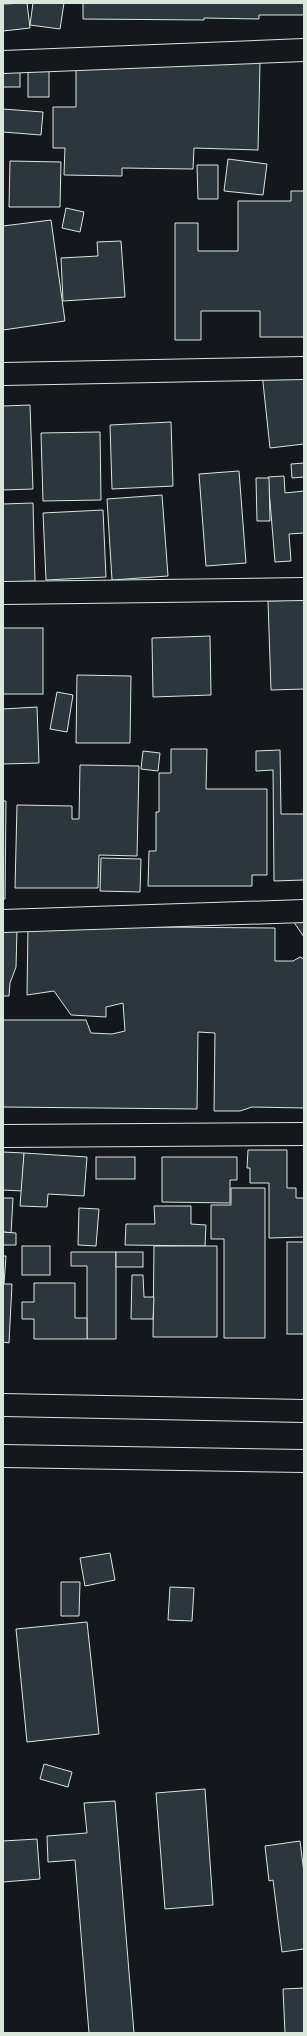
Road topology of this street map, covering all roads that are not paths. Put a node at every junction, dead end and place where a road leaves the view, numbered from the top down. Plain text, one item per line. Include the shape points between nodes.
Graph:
1 (304, 50) edge
2 (3, 62) edge
3 (304, 368) edge
4 (3, 374) edge
5 (304, 589) edge
6 (3, 593) edge
7 (304, 910) edge
8 (3, 921) edge
9 (304, 1134) edge
10 (3, 1136) edge
11 (3, 1405) edge
12 (304, 1411) edge
13 (3, 1456) edge
14 (304, 1461) edge

1 - 2 street
3 - 4 street
5 - 6 street
7 - 8 street
9 - 10 street
11 - 12 street
13 - 14 street

